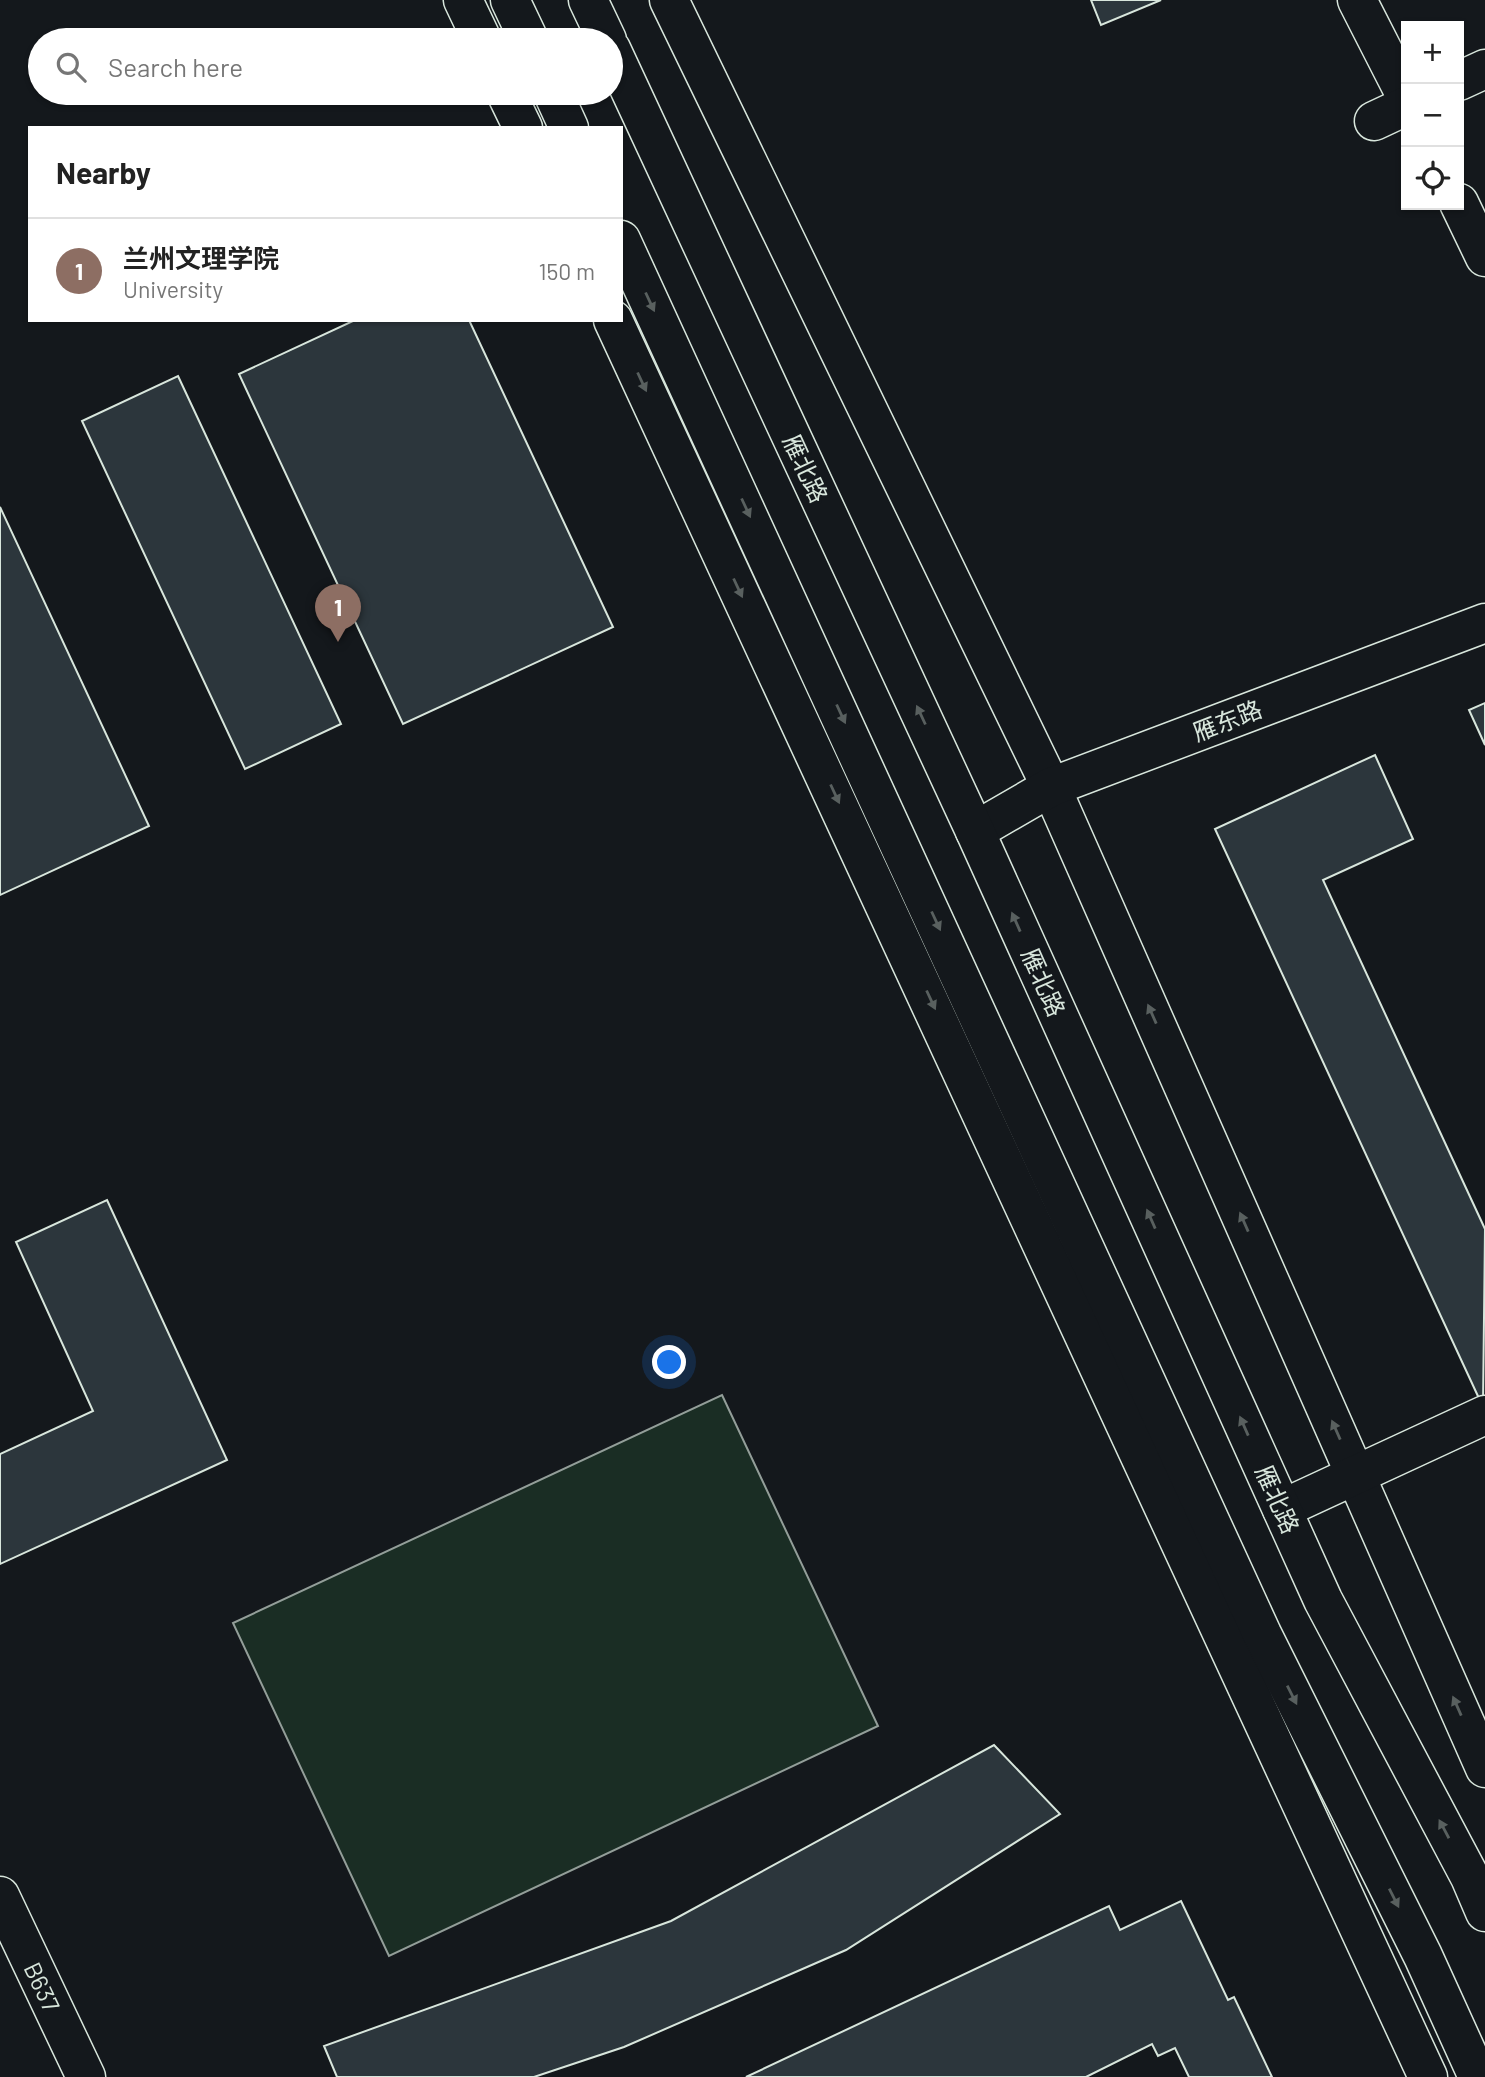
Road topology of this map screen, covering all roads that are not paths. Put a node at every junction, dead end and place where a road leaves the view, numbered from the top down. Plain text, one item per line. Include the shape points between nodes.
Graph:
1 (463, 0) edge
2 (510, 0) edge
3 (588, 0) edge
4 (669, 0) edge
5 (1357, 0) edge
6 (476, 28) edge
7 (523, 28) edge
8 (601, 28) edge
9 (1485, 69) edge
10 (623, 74) edge
11 (1464, 80) edge
12 (1401, 86) edge
13 (512, 105) edge
14 (558, 105) edge
15 (522, 126) edge
16 (568, 126) edge
17 (1462, 210) edge
18 (623, 244) edge
19 (1485, 257) edge
20 (614, 322) edge
21 (1485, 623) edge
22 (1051, 787) junction
23 (975, 831) junction
24 (1485, 1415) edge
25 (1356, 1476) junction
26 (1282, 1509) junction
27 (1485, 1768) edge
28 (0, 1896) edge
29 (1485, 1912) edge
30 (86, 2077) edge
31 (1428, 2077) edge
32 (1478, 2077) edge

1 - 6 street
2 - 7 street
3 - 8 street
4 - 22 street
5 - 12 street
9 - 11 street
23 -> 10 street, 雁北路
13 - 15 street
14 - 16 street
17 - 19 street
18 -> 32 street via 1262,1634 1423,1956
20 -> 31 street
21 - 22 street, 雁东路
22 - 23 street, 雁东路
25 -> 22 street
26 -> 23 street, 雁北路
24 - 25 street
25 - 26 street
27 -> 25 street
29 -> 26 street, 雁北路 via 1323,1600
28 - 30 street, B637

